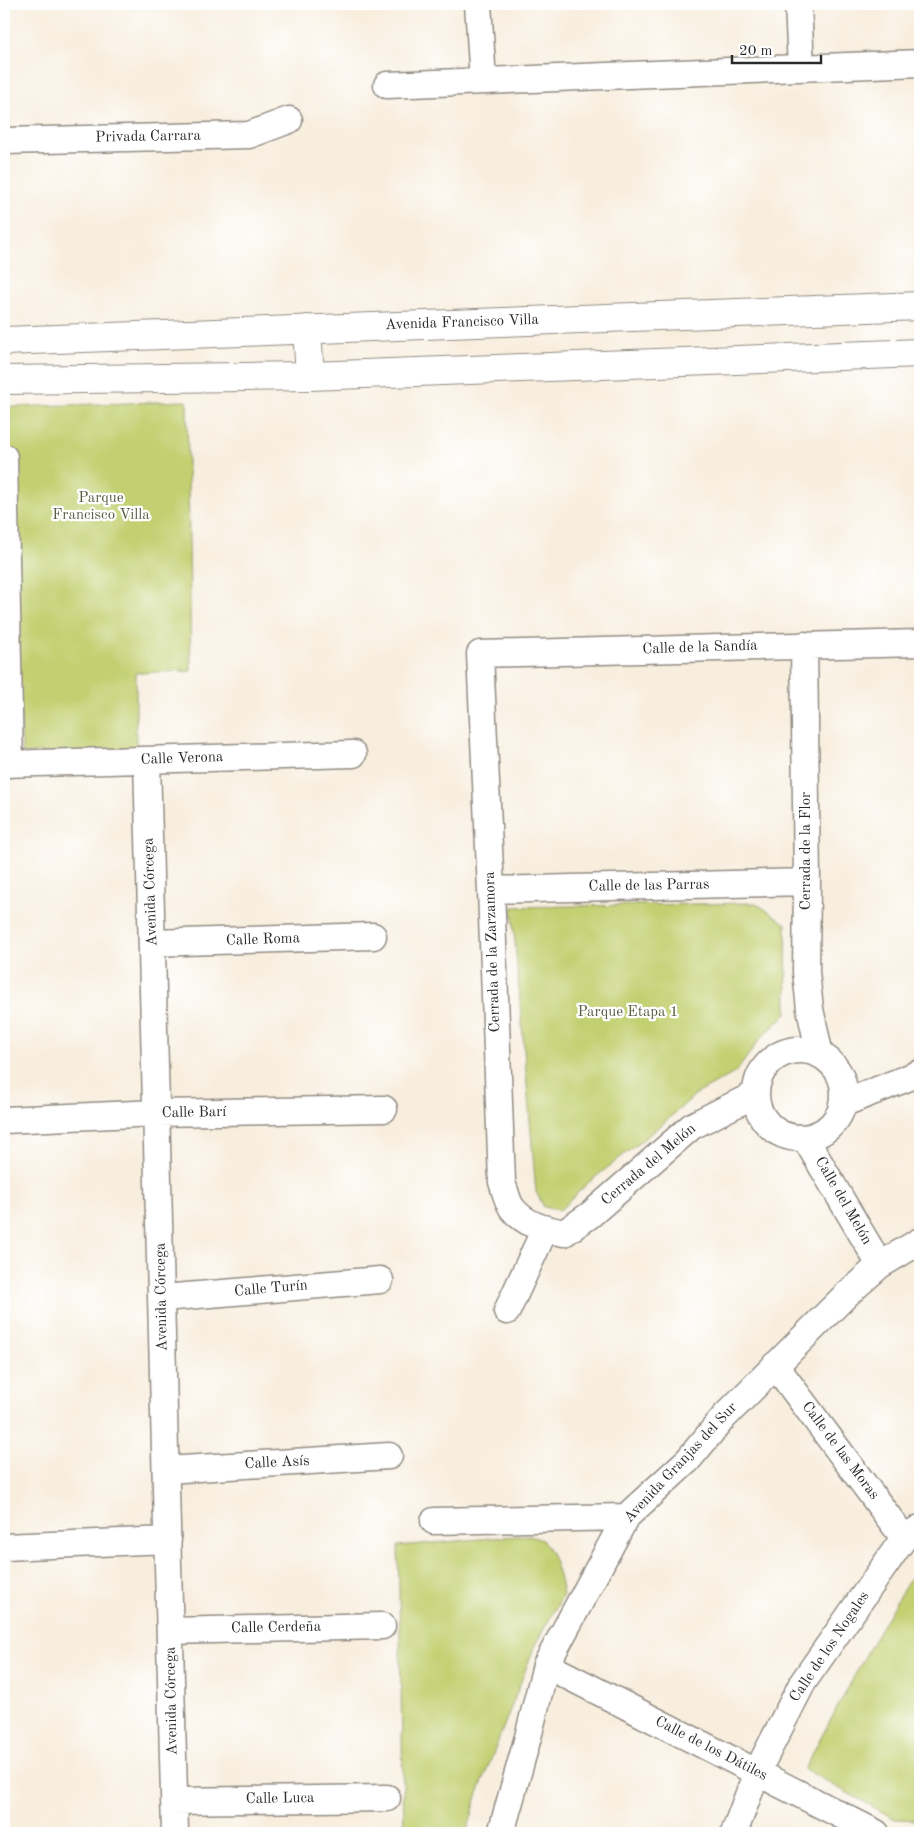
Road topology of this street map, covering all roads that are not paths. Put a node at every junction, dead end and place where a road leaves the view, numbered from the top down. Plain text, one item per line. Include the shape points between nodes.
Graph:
1 (478, 4) edge
2 (798, 4) edge
3 (920, 63) edge
4 (801, 68) junction
5 (484, 81) junction
6 (388, 84) dead end
7 (289, 120) dead end
8 (4, 141) edge
9 (920, 306) edge
10 (307, 329) junction
11 (4, 341) edge
12 (920, 353) edge
13 (310, 376) junction
14 (4, 380) edge
15 (4, 457) edge
16 (920, 643) edge
17 (804, 645) junction
18 (480, 654) joint
19 (353, 754) dead end
20 (147, 760) junction
21 (7, 764) edge
22 (807, 882) junction
23 (491, 890) junction
24 (373, 936) dead end
25 (152, 943) junction
26 (820, 1055) junction
27 (920, 1074) edge
28 (756, 1094) junction
29 (842, 1104) junction
30 (384, 1109) dead end
31 (157, 1113) junction
32 (4, 1120) edge
33 (805, 1138) junction
34 (545, 1229) junction
35 (920, 1241) edge
36 (880, 1265) junction
37 (380, 1280) dead end
38 (162, 1298) junction
39 (507, 1311) dead end
40 (775, 1365) junction
41 (389, 1456) dead end
42 (166, 1470) junction
43 (626, 1517) junction
44 (434, 1521) dead end
45 (912, 1533) edge
46 (168, 1540) junction
47 (4, 1547) edge
48 (382, 1626) dead end
49 (170, 1631) junction
50 (546, 1665) junction
51 (757, 1772) junction
52 (387, 1798) dead end
53 (174, 1801) junction
54 (175, 1833) edge
55 (501, 1833) edge
56 (734, 1833) edge
57 (876, 1833) edge

1 - 5 street
2 - 4 street
3 - 4 street
4 - 5 street
5 - 6 street
7 - 8 street, Privada Carrara via 248,135
9 - 10 main road, Avenida Francisco Villa
10 - 11 main road, Avenida Francisco Villa
10 - 13 main road
12 - 13 main road
13 - 14 main road
15 - 21 street, Calle Verona
16 - 17 street, Calle de la Sandía
17 - 18 street, Calle de la Sandía
17 - 22 street, Cerrada de la Flor
18 - 23 street, Cerrada de la Zarzamora
19 - 20 street, Calle Verona
20 - 21 street, Calle Verona
20 - 25 street, Avenida Córcega
22 - 23 street, Calle de las Parras
22 - 26 street, Cerrada de la Flor via 806,972
23 - 34 street, Cerrada de la Zarzamora via 502,1182 511,1207 526,1222
24 - 25 street, Calle Roma
25 - 31 street, Avenida Córcega
26 - 28 street via 806,1050 777,1056 758,1079
26 - 29 street via 840,1076
27 - 29 street
28 - 33 street via 758,1109 766,1122 790,1137
28 - 34 street, Cerrada del Melón via 692,1126 590,1215 564,1233
29 - 33 street via 829,1126
30 - 31 street, Calle Barí
31 - 32 street, Calle Barí
31 - 38 street, Avenida Córcega
33 - 36 street, Calle del Melón
34 - 39 street
35 - 36 street, Avenida Granjas del Sur
36 - 40 street, Avenida Granjas del Sur
37 - 38 street, Calle Turín
38 - 42 street, Avenida Córcega
40 - 43 street, Avenida Granjas del Sur via 688,1460
40 - 45 street, Calle de las Moras
41 - 42 street, Calle Asís
42 - 46 street, Avenida Córcega
43 - 44 street
43 - 50 street, Avenida Granjas del Sur
45 - 51 street, Calle de los Nogales via 803,1682
46 - 47 street
46 - 49 street, Avenida Córcega
48 - 49 street, Calle Cerdeña
49 - 53 street, Avenida Córcega
50 - 51 street, Calle de los Dátiles
50 - 55 street, Avenida Granjas del Sur
51 - 56 street, Calle de los Nogales
51 - 57 street, Calle de los Dátiles
52 - 53 street, Calle Luca
53 - 54 street, Avenida Córcega

